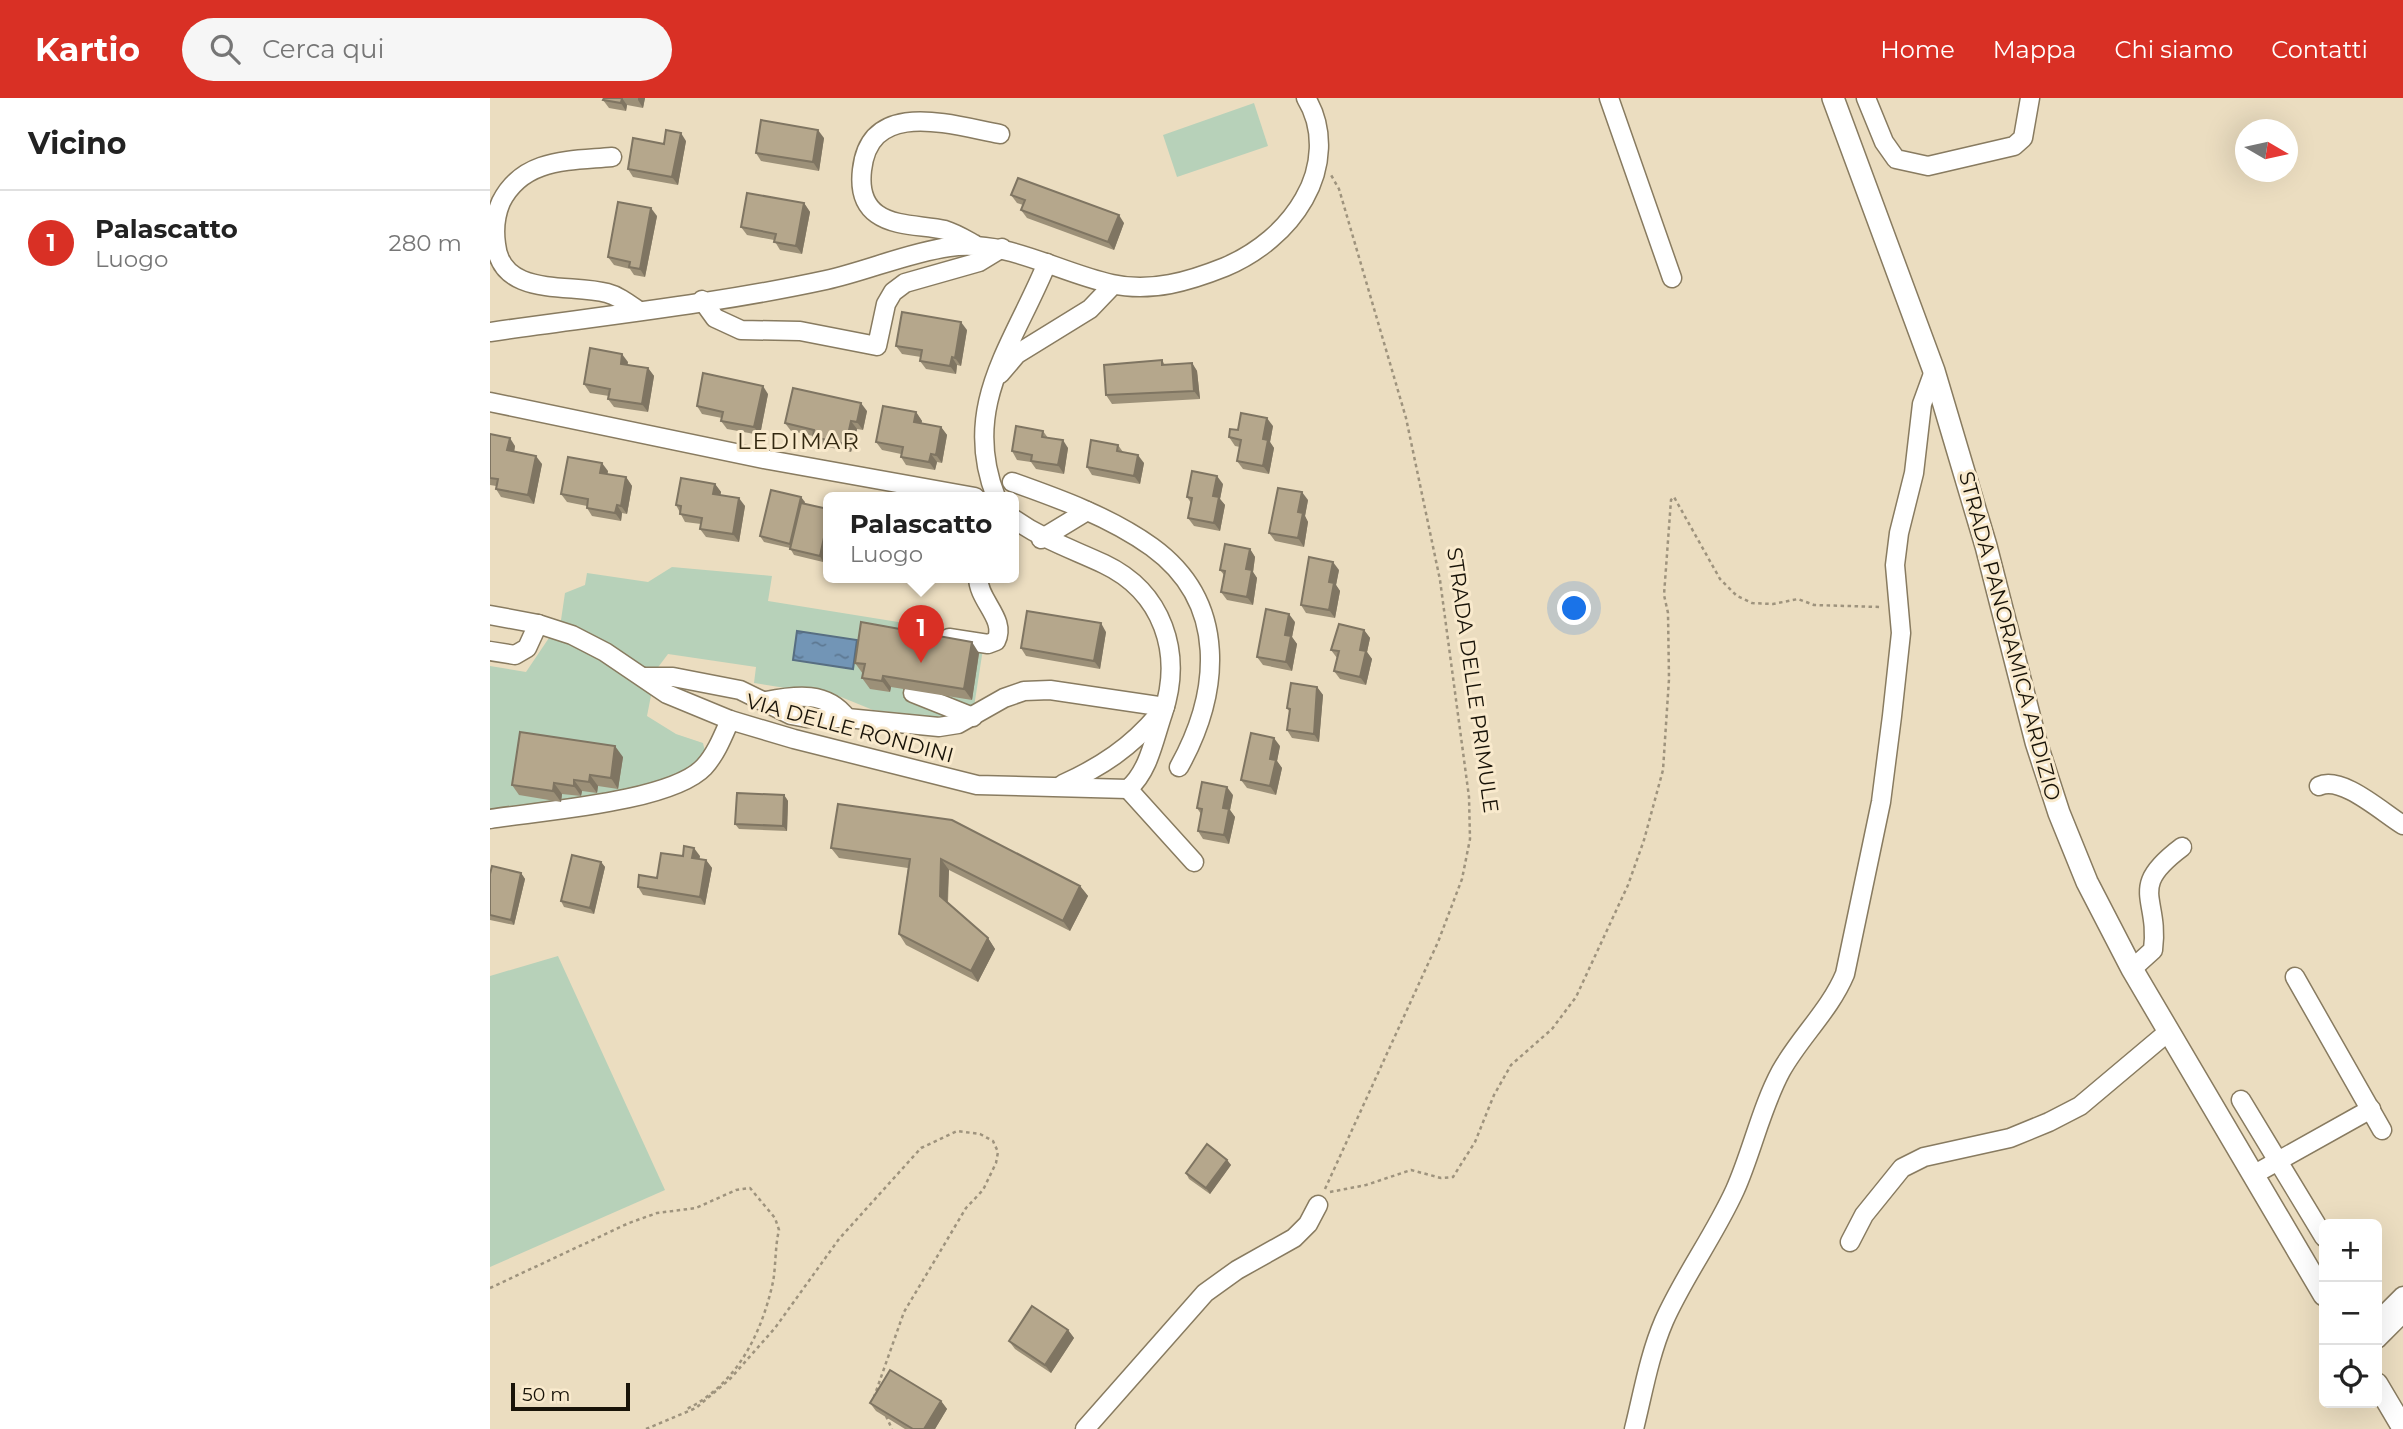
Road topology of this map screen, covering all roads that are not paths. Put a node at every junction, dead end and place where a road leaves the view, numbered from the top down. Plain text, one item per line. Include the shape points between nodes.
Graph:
1 (1306, 98) edge
2 (1609, 98) edge
3 (1833, 98) edge
4 (1866, 98) edge
5 (2030, 98) edge
6 (1000, 134) dead end
7 (612, 156) dead end
8 (974, 244) junction
9 (1002, 248) junction
10 (1047, 263) junction
11 (1672, 278) dead end
12 (1114, 285) junction
13 (702, 300) junction
14 (639, 311) junction
15 (490, 332) edge
16 (1934, 371) junction
17 (991, 385) junction
18 (490, 402) edge
19 (1012, 482) dead end
20 (947, 492) edge
21 (994, 492) edge
22 (1087, 511) junction
23 (1019, 523) edge
24 (1041, 539) junction
25 (980, 583) edge
26 (490, 615) edge
27 (538, 624) junction
28 (936, 636) edge
29 (490, 650) edge
30 (643, 677) junction
31 (914, 693) edge
32 (1165, 707) junction
33 (972, 717) junction
34 (730, 720) junction
35 (1179, 767) dead end
36 (2319, 786) dead end
37 (1055, 787) junction
38 (1128, 789) junction
39 (490, 819) edge
40 (2403, 825) edge
41 (2182, 848) dead end
42 (1194, 862) dead end
43 (2132, 969) junction
44 (2295, 977) dead end
45 (2168, 1032) junction
46 (2241, 1100) dead end
47 (2371, 1109) junction
48 (2382, 1129) dead end
49 (2278, 1161) junction
50 (2253, 1175) junction
51 (1318, 1205) road end
52 (2319, 1229) edge
53 (1850, 1242) dead end
54 (2319, 1287) edge
55 (2403, 1296) edge
56 (2403, 1313) edge
57 (2382, 1317) edge
58 (2382, 1334) edge
59 (2382, 1392) edge
60 (2403, 1428) edge
61 (1085, 1429) edge
62 (1634, 1429) edge

1 - 12 street via 1317,128 1320,157 1312,185 1296,213 1270,240 1190,281 1148,287
2 - 11 street
3 - 16 main road, STRADA PANORAMICA ARDIZIO
4 - 5 street via 1896,159 1928,166 2014,146 2023,138
6 - 8 street via 916,119 897,122 874,140 862,168 861,188 877,215 947,231
7 - 14 street via 544,164 523,174 499,208 494,229 497,255 506,271 521,280 606,292
8 - 9 street
8 - 13 street via 946,247 825,280
9 - 10 street
9 - 13 street via 979,262 905,283 893,292 877,346 800,331 734,328 715,318
10 - 12 street
10 - 17 street
12 - 17 street via 1090,309 1017,354
13 - 14 street
14 - 15 street
16 - 43 main road, STRADA PANORAMICA ARDIZIO via 2059,813
16 - 62 street via 1922,404 1914,473 1899,533 1895,565 1901,633 1881,802 1845,974 1837,994 1779,1075 1725,1211 1664,1322
17 - 21 street via 982,440
18 - 20 street
19 - 22 street
22 - 24 street
22 - 35 street via 1153,548 1179,572 1197,600 1212,660 1209,691 1203,716
23 - 24 street
24 - 32 street via 1106,565 1148,597 1170,640 1172,661
25 - 28 street via 986,605 999,624 996,641 988,644
26 - 27 street, VIA DELLE RONDINI
27 - 29 street via 527,648 515,655
27 - 30 street, VIA DELLE RONDINI via 572,635
30 - 33 street, VIA DELLE RONDINI via 673,677 740,690 807,719 939,727
30 - 34 street, VIA DELLE RONDINI via 667,694
31 - 33 street
32 - 33 street, VIA DELLE RONDINI via 1050,690 1024,691
32 - 37 street, VIA DELLE RONDINI via 1120,754
32 - 38 street via 1144,768
34 - 37 street, VIA DELLE RONDINI via 977,785
34 - 39 street via 703,768 680,784 630,797
36 - 40 street via 2333,783 2352,791
37 - 38 street, VIA DELLE RONDINI
38 - 42 street
41 - 43 street via 2160,864 2149,884 2153,950
43 - 45 main road, STRADA PANORAMICA ARDIZIO
44 - 47 street
45 - 50 main road, STRADA PANORAMICA ARDIZIO
45 - 53 street via 2080,1106 2049,1122 2010,1138 1924,1157 1902,1168 1864,1215
46 - 49 street
47 - 48 street
47 - 49 street
49 - 50 street
49 - 52 street
50 - 54 main road, STRADA PANORAMICA ARDIZIO
51 - 61 street via 1294,1238 1205,1293
55 - 57 street
56 - 58 street
59 - 60 main road

